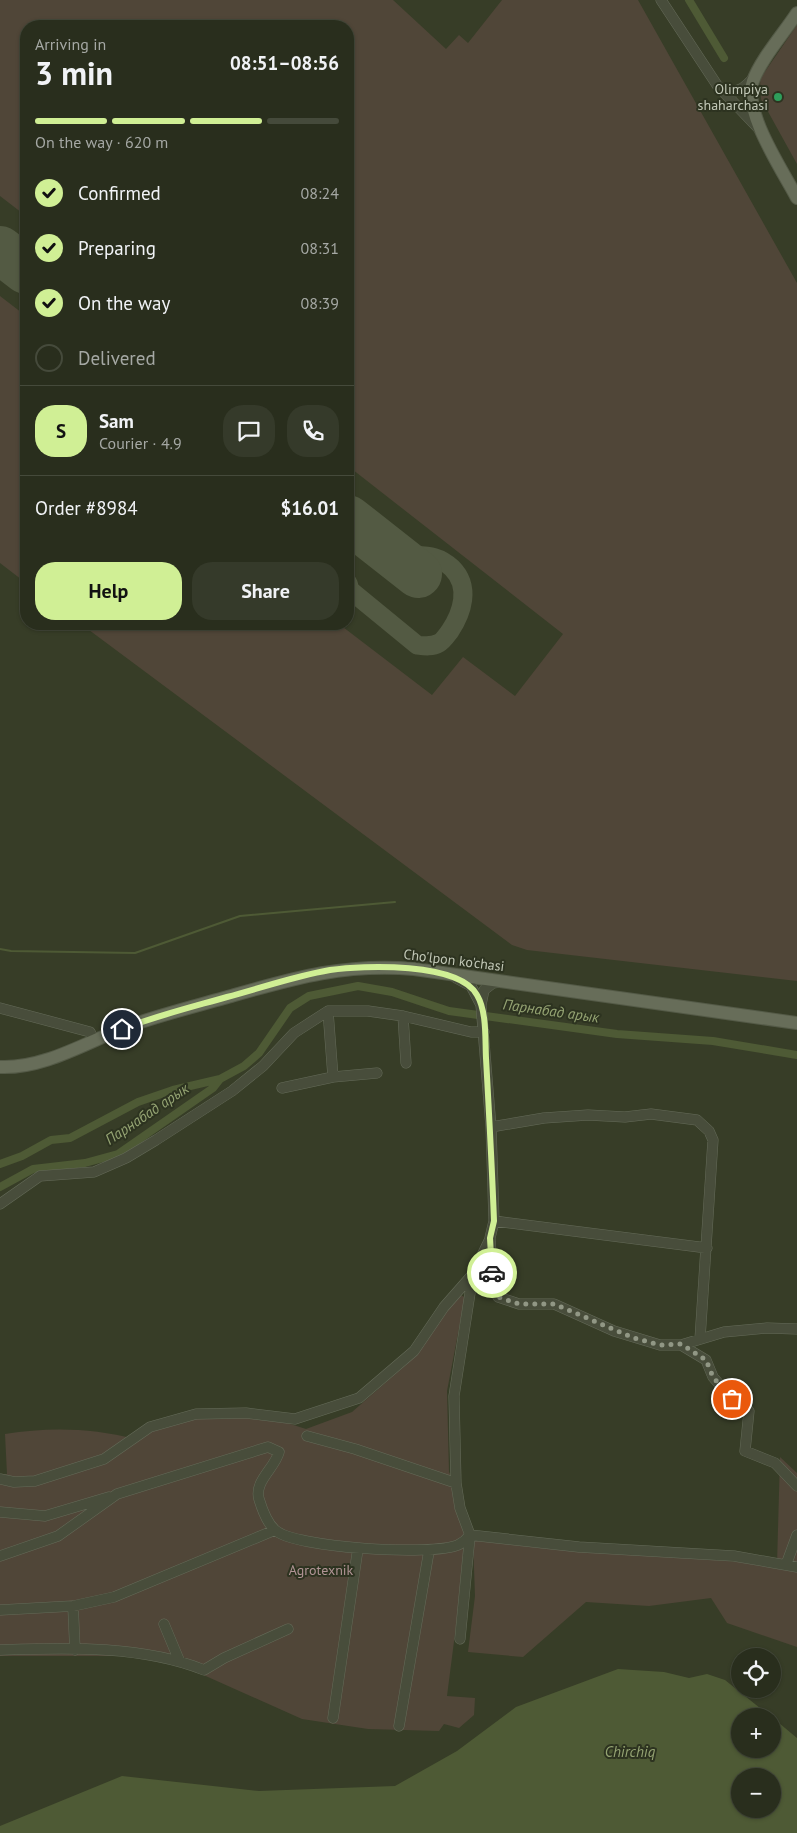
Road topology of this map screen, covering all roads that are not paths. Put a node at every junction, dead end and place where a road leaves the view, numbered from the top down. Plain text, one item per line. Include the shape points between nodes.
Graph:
1 (661, 0) edge
2 (797, 13) edge
3 (755, 75) junction
4 (718, 87) junction
5 (764, 135) junction
6 (797, 198) edge
7 (446, 974) junction
8 (504, 982) junction
9 (481, 1005) junction
10 (0, 1008) edge
11 (328, 1011) junction
12 (403, 1016) junction
13 (797, 1023) edge
14 (484, 1028) junction
15 (94, 1040) junction
16 (406, 1063) dead end
17 (0, 1067) edge
18 (377, 1073) dead end
19 (333, 1077) junction
20 (282, 1088) dead end
21 (490, 1127) junction
22 (0, 1204) edge
23 (494, 1221) junction
24 (490, 1238) junction
25 (707, 1248) junction
26 (472, 1274) junction
27 (797, 1329) edge
28 (700, 1339) junction
29 (681, 1344) junction
30 (307, 1436) dead end
31 (0, 1479) edge
32 (456, 1483) junction
33 (797, 1486) edge
34 (117, 1494) junction
35 (0, 1512) edge
36 (275, 1530) junction
37 (797, 1535) edge
38 (470, 1536) junction
39 (358, 1548) junction
40 (428, 1551) junction
41 (0, 1556) edge
42 (786, 1564) junction
43 (797, 1567) edge
44 (74, 1606) junction
45 (0, 1610) edge
46 (164, 1624) dead end
47 (288, 1629) dead end
48 (460, 1639) dead end
49 (0, 1650) edge
50 (75, 1650) junction
51 (179, 1660) junction
52 (333, 1718) dead end
53 (398, 1726) dead end

1 - 4 street
2 - 3 main road
3 - 4 street via 747,86 736,91
3 - 5 main road via 750,99
4 - 5 street
5 - 6 main road
7 - 8 main road, Cho'lpon ko'chasi
7 - 9 street via 468,983
7 - 15 main road, Cho'lpon ko'chasi via 384,967 324,972 150,1019
8 - 9 street via 484,990
8 - 13 main road, Cho'lpon ko'chasi
9 - 14 street
10 - 15 street via 90,1032
11 - 12 street
11 - 19 street
11 - 22 street via 294,1033 263,1066 232,1091 148,1145 94,1172 40,1176
12 - 14 street via 471,1032
12 - 16 street
14 - 21 street
15 - 17 main road, Cho'lpon ko'chasi via 46,1060
18 - 19 street
19 - 20 street
21 - 23 street
21 - 25 street via 588,1115 625,1117 651,1114 697,1120 710,1131 713,1140
23 - 24 street
23 - 25 street
24 - 26 street
24 - 29 street via 493,1285 498,1297 519,1304 554,1304 634,1338 660,1345
25 - 28 street
26 - 31 street via 444,1307 414,1351 359,1398 295,1419 246,1413 196,1414 150,1427 104,1459 36,1481
26 - 32 street via 454,1396
27 - 28 street via 724,1332
28 - 29 street
29 - 33 street via 706,1360 713,1377 732,1399 749,1411 746,1451 774,1463
30 - 32 street
32 - 38 street via 460,1508
34 - 35 street via 45,1516
34 - 36 street via 268,1447 274,1448 279,1452 277,1460 262,1481 258,1498
34 - 41 street via 58,1536
36 - 39 street via 291,1537
36 - 44 street via 114,1596
37 - 42 street
38 - 40 street via 458,1545
38 - 42 street via 580,1547 734,1556
38 - 48 street
39 - 40 street
39 - 52 street
40 - 53 street
42 - 43 street
44 - 45 street
44 - 50 street
46 - 51 street
47 - 51 street via 204,1670
49 - 50 street
50 - 51 street via 122,1652

